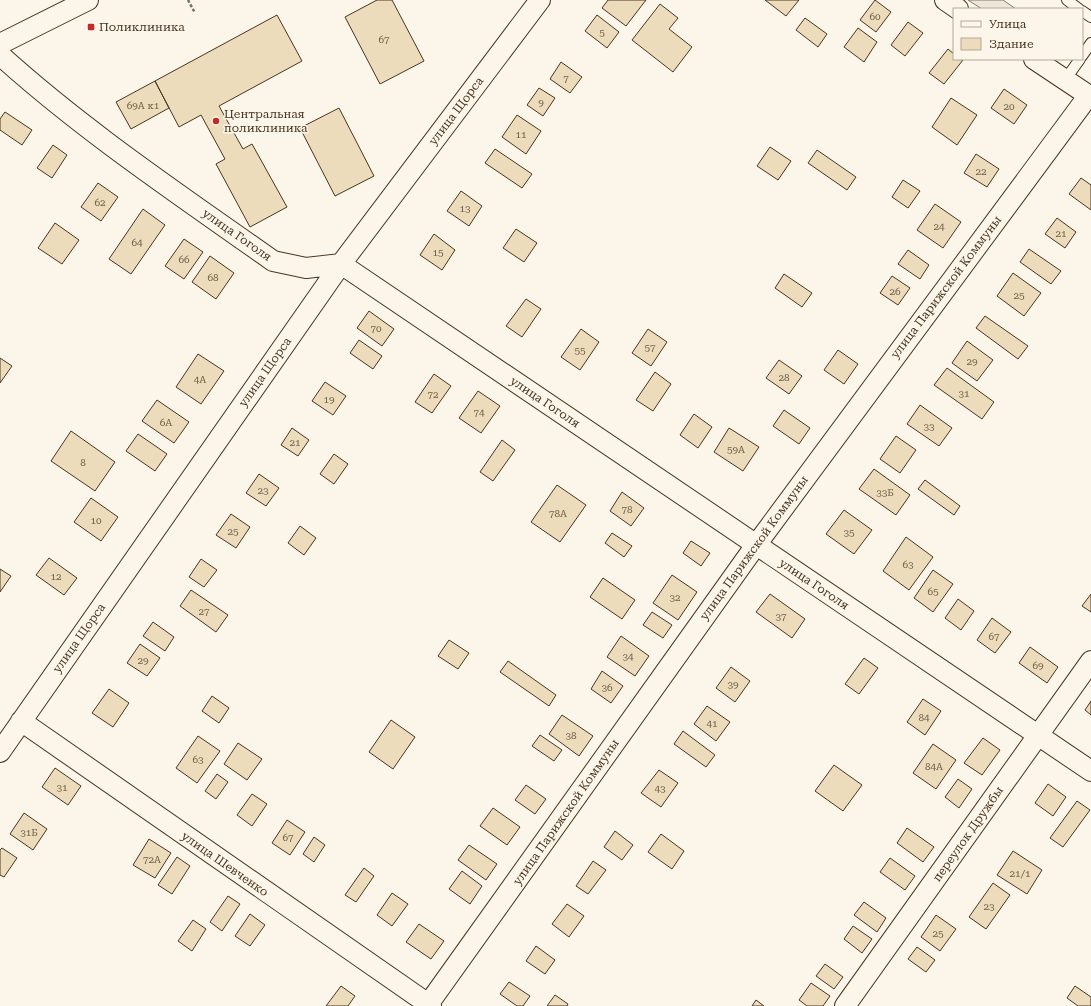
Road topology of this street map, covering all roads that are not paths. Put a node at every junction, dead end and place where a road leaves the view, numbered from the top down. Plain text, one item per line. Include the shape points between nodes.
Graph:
1 (88, 0) edge
2 (540, 0) edge
3 (945, 0) edge
4 (1067, 0) edge
5 (957, 8) edge
6 (1078, 8) edge
7 (1091, 43) edge
8 (0, 44) edge
9 (0, 54) edge
10 (1083, 55) edge
11 (1035, 60) edge
12 (1079, 60) edge
13 (1065, 80) junction
14 (1090, 96) edge
15 (341, 264) junction
16 (756, 544) junction
17 (1091, 661) edge
18 (20, 721) junction
19 (1038, 735) junction
20 (0, 752) edge
21 (1091, 771) edge
22 (429, 1005) edge
23 (845, 1006) edge

1 - 8 street
2 - 15 street, улица Щорса
3 - 5 street
4 - 6 lane
7 - 10 lane
9 - 15 street, улица Гоголя via 41,92 79,122 273,261 306,268
11 - 13 street
12 - 13 lane
13 - 14 street
14 - 16 street, улица Парижской Коммуны
15 - 16 street, улица Гоголя
15 - 18 street, улица Щорса
16 - 19 street, улица Гоголя
16 - 22 street, улица Парижской Коммуны
17 - 19 street, переулок Дружбы
18 - 20 street, улица Щорса
18 - 22 street, улица Шевченко
19 - 21 street, улица Гоголя
19 - 23 street, переулок Дружбы

